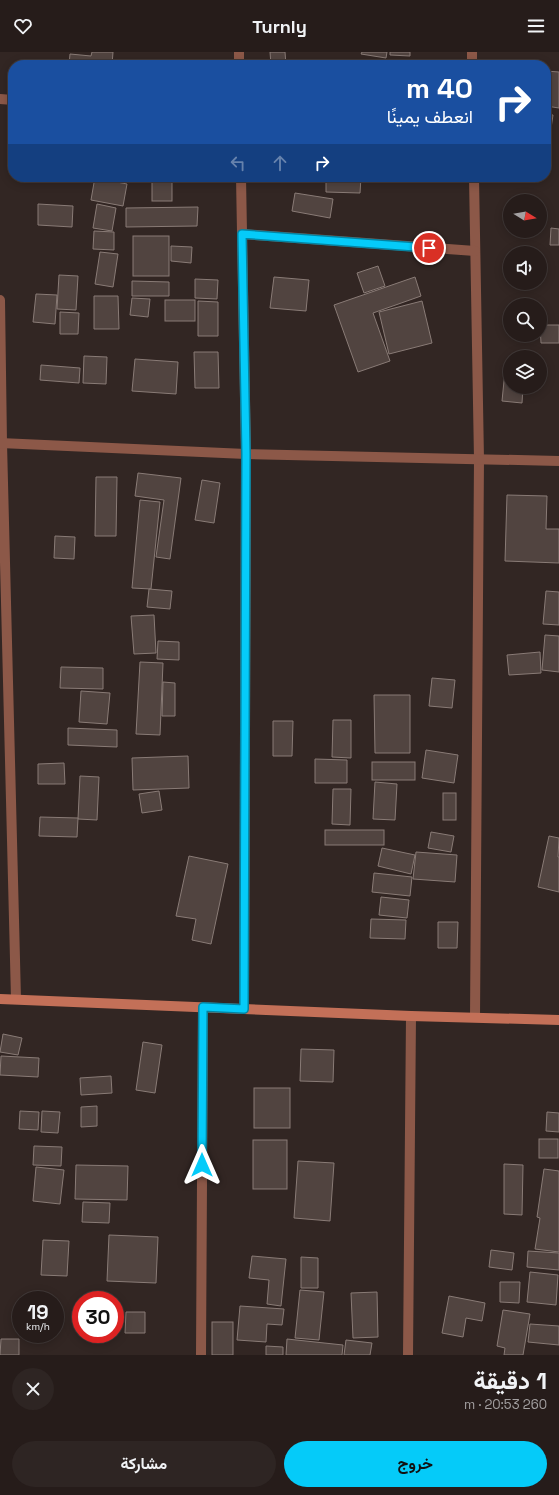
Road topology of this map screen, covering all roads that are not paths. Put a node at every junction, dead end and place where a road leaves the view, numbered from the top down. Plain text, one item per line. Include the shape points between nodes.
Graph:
1 (241, 182) edge
2 (474, 182) edge
3 (242, 234) junction
4 (476, 251) junction
5 (0, 300) edge
6 (1, 443) edge
7 (246, 454) junction
8 (479, 459) junction
9 (559, 461) edge
10 (0, 999) edge
11 (16, 999) junction
12 (203, 1007) junction
13 (244, 1009) junction
14 (411, 1016) junction
15 (474, 1018) junction
16 (559, 1020) edge
17 (202, 1355) edge
18 (408, 1355) edge

1 - 3 street
2 - 4 street
3 - 4 street
3 - 7 street
4 - 8 street
5 - 6 street
6 - 7 street
6 - 11 street
7 - 8 street
7 - 13 street
8 - 9 street
8 - 15 street
10 - 11 street
11 - 12 street
12 - 13 street
12 - 17 street
13 - 14 street
14 - 15 street
14 - 18 street
15 - 16 street

